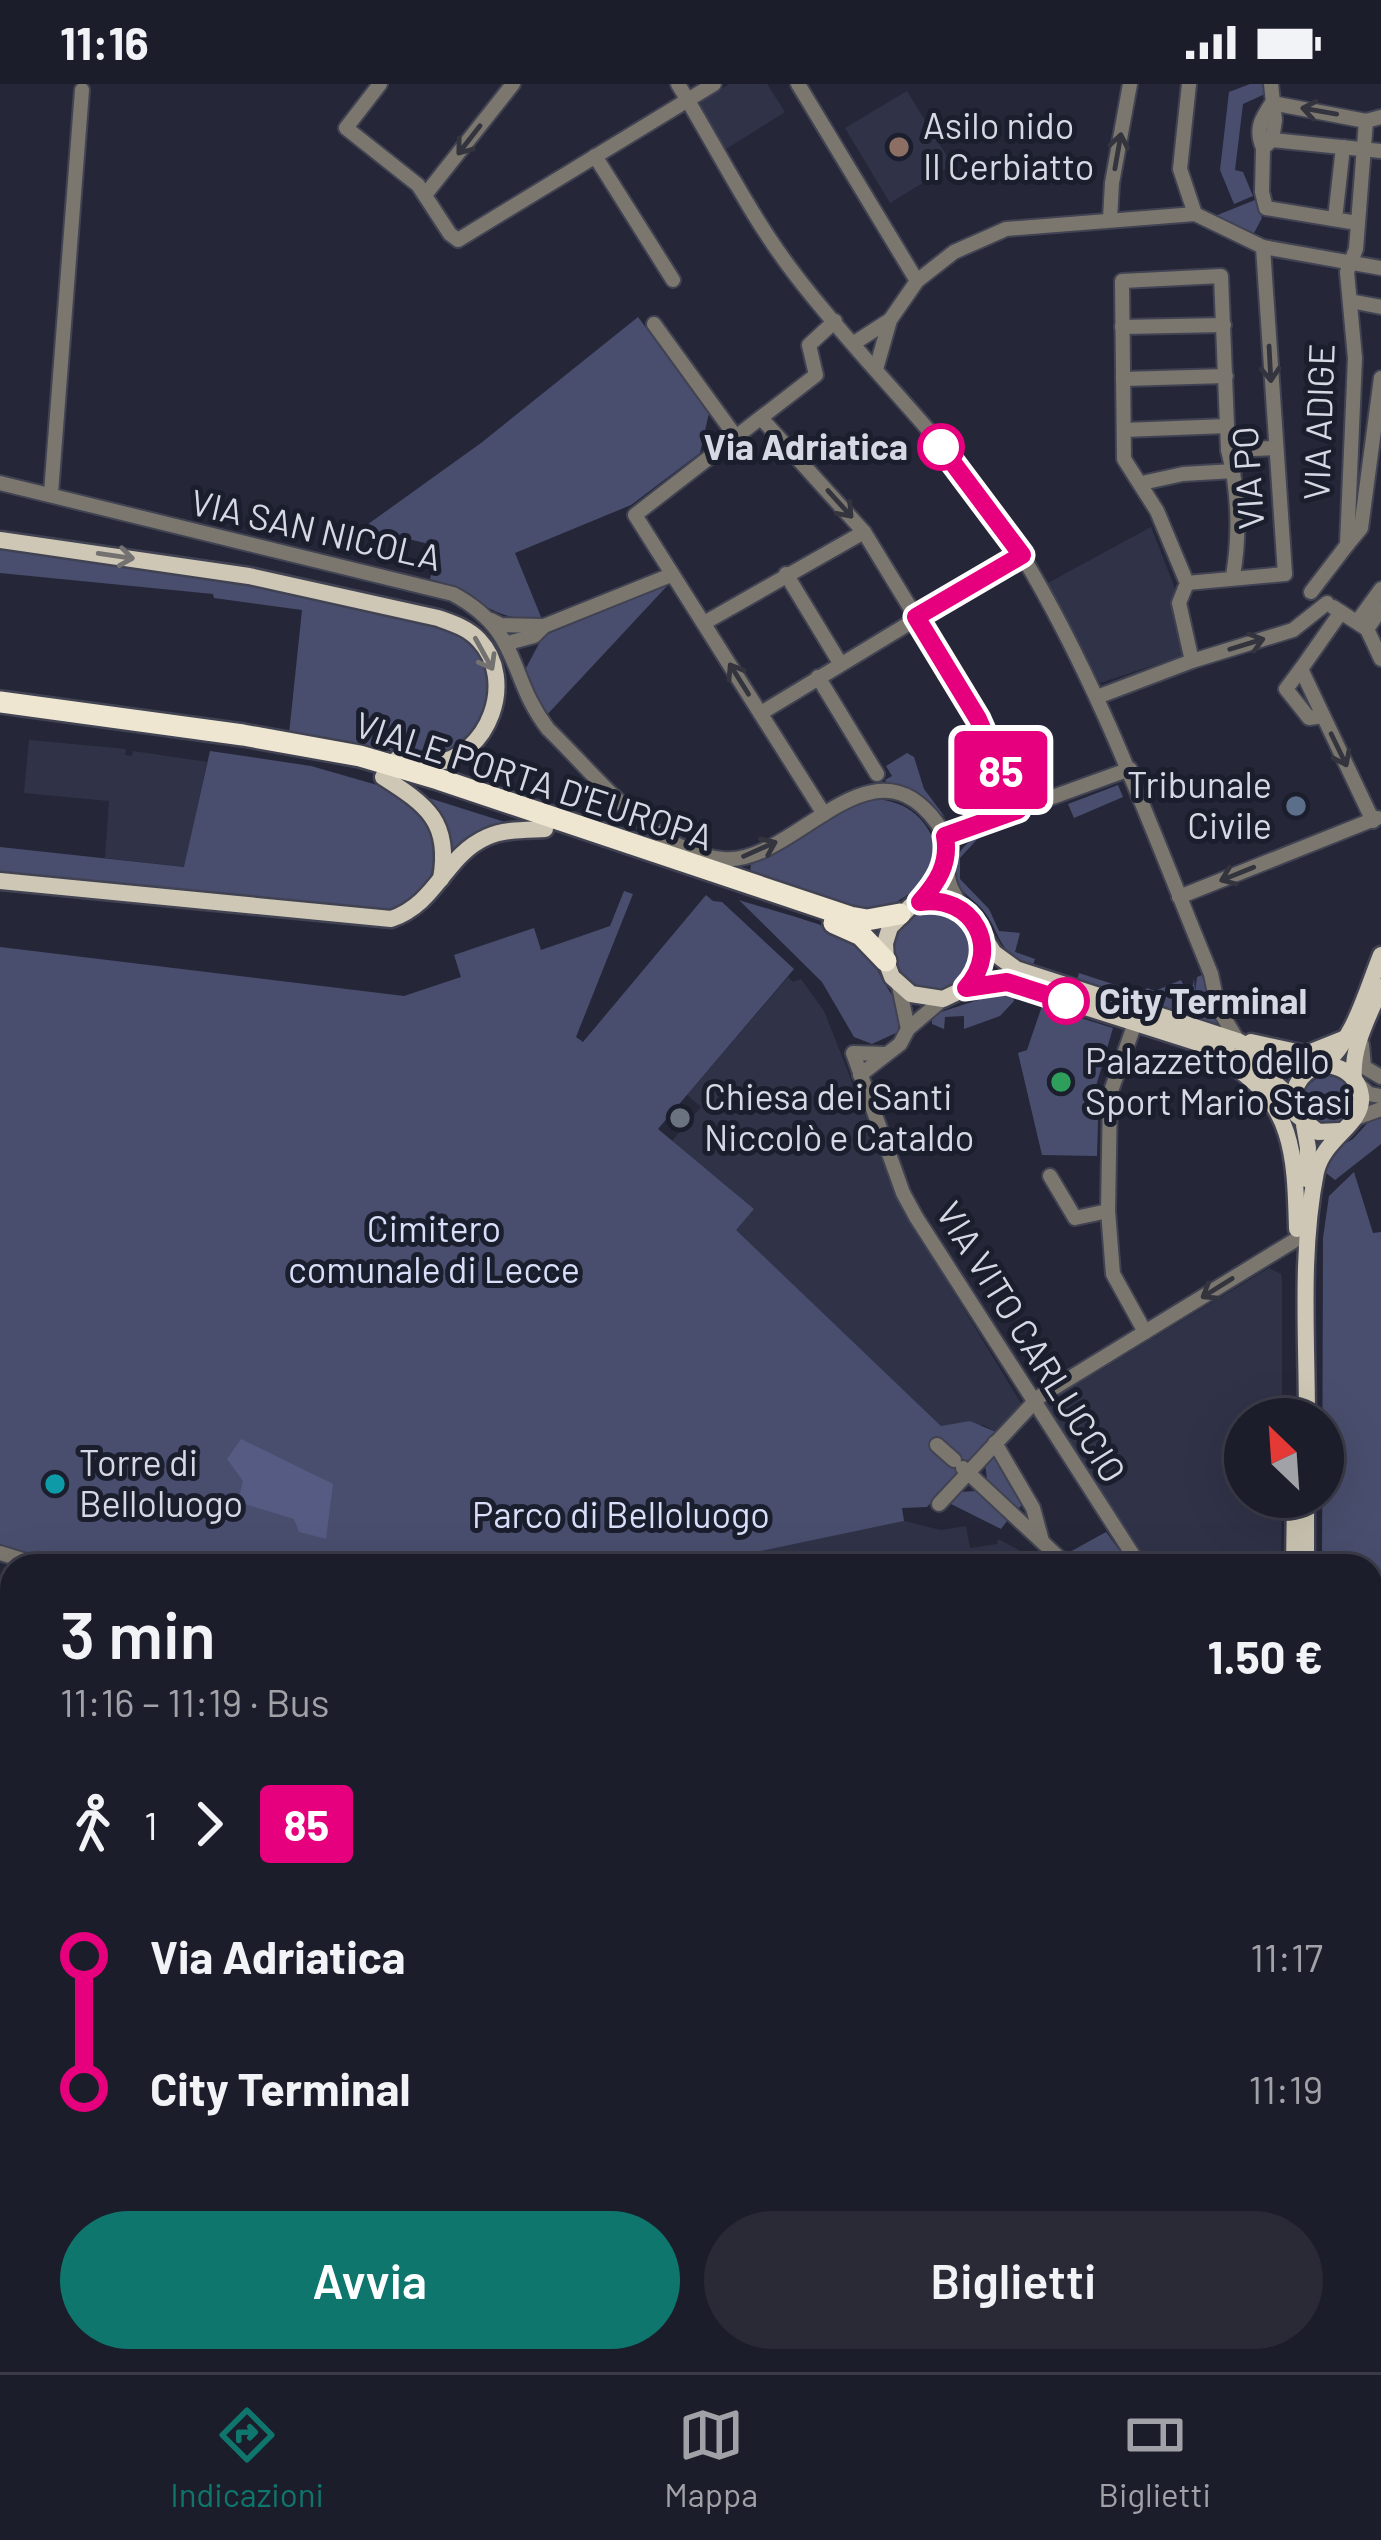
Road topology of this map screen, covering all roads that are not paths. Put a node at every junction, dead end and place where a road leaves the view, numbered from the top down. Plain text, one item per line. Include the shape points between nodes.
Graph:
1 (380, 84) edge
2 (513, 84) edge
3 (678, 84) edge
4 (714, 84) edge
5 (798, 84) edge
6 (1130, 84) edge
7 (1190, 84) edge
8 (1271, 84) edge
9 (82, 90) dead end
10 (688, 100) junction
11 (1272, 103) junction
12 (1373, 119) edge
13 (1268, 144) junction
14 (1343, 147) junction
15 (1363, 149) junction
16 (1381, 151) edge
17 (595, 156) junction
18 (425, 195) junction
19 (1195, 214) junction
20 (1111, 219) junction
21 (1335, 219) junction
22 (1357, 223) junction
23 (1263, 247) junction
24 (1349, 264) junction
25 (1381, 268) edge
26 (673, 280) dead end
27 (916, 281) junction
28 (1350, 301) junction
29 (1381, 307) edge
30 (835, 320) junction
31 (890, 320) junction
32 (654, 324) dead end
33 (1224, 325) junction
34 (1122, 327) junction
35 (854, 343) junction
36 (876, 369) junction
37 (1226, 376) junction
38 (1381, 378) edge
39 (1123, 379) junction
40 (761, 418) junction
41 (1227, 426) junction
42 (1124, 430) junction
43 (736, 437) junction
44 (1275, 448) junction
45 (1228, 450) junction
46 (1234, 471) junction
47 (0, 483) edge
48 (1142, 483) junction
49 (50, 493) junction
50 (865, 532) junction
51 (0, 540) edge
52 (1347, 545) junction
53 (1022, 555) junction
54 (786, 574) junction
55 (1285, 574) junction
56 (671, 575) junction
57 (1233, 576) junction
58 (1186, 583) junction
59 (1381, 589) edge
60 (1311, 592) junction
61 (1327, 603) junction
62 (1381, 609) edge
63 (1341, 612) junction
64 (916, 617) junction
65 (490, 620) junction
66 (704, 622) junction
67 (1362, 626) junction
68 (534, 630) junction
69 (1293, 630) junction
70 (508, 643) junction
71 (1311, 654) junction
72 (1381, 659) edge
73 (1192, 661) junction
74 (840, 663) junction
75 (520, 672) junction
76 (818, 676) junction
77 (1097, 697) junction
78 (0, 702) edge
79 (761, 713) junction
80 (0, 717) edge
81 (360, 756) junction
82 (1130, 769) junction
83 (877, 774) dead end
84 (383, 777) junction
85 (1018, 810) junction
86 (824, 814) junction
87 (1377, 818) edge
88 (545, 829) junction
89 (945, 836) junction
90 (946, 861) junction
91 (440, 880) junction
92 (0, 881) edge
93 (1179, 896) junction
94 (920, 902) junction
95 (963, 910) junction
96 (900, 914) junction
97 (983, 940) junction
98 (1381, 955) edge
99 (886, 961) junction
100 (899, 986) junction
101 (1381, 987) edge
102 (966, 988) junction
103 (943, 999) junction
104 (1367, 1018) junction
105 (1135, 1023) junction
106 (908, 1029) junction
107 (1347, 1037) junction
108 (1186, 1039) junction
109 (1238, 1041) junction
110 (885, 1054) junction
111 (1318, 1067) junction
112 (860, 1075) junction
113 (1381, 1077) edge
114 (1356, 1082) junction
115 (1381, 1096) edge
116 (1381, 1109) edge
117 (1294, 1116) junction
118 (1356, 1118) junction
119 (1340, 1131) junction
120 (1050, 1176) dead end
121 (1108, 1211) junction
122 (1297, 1234) junction
123 (1145, 1333) junction
124 (1295, 1398) edge
125 (1306, 1398) edge
126 (1033, 1403) junction
127 (995, 1443) junction
128 (937, 1444) dead end
129 (962, 1467) junction
130 (939, 1504) dead end
131 (1294, 1518) edge
132 (1306, 1518) edge
133 (1042, 1542) junction
134 (1055, 1554) edge
135 (1132, 1554) edge
136 (1294, 1554) edge
137 (1306, 1554) edge

1 - 18 street via 346,128
2 -> 18 street
3 - 10 street
4 - 10 street
5 - 27 street
20 -> 6 street
7 - 19 street via 1180,169
8 - 11 street
9 - 49 street
10 - 17 street
10 - 30 street via 797,277
12 -> 11 street
11 - 13 street
12 - 15 street, VIA ADIGE
13 - 14 street
13 - 21 street via 1266,208
14 - 15 street
14 - 21 street
15 - 16 street
15 - 22 street, VIA ADIGE
17 - 18 street via 458,240
17 - 26 street
19 - 20 street
19 - 23 street
20 - 27 street via 1006,229 954,252
21 - 22 street
22 - 24 street, VIA ADIGE
23 - 24 street
23 -> 44 street, VIA PO
24 - 25 street
24 - 28 street, VIA ADIGE
27 - 31 street
28 - 29 street, VIA ADIGE
28 - 52 street, VIA ADIGE
30 - 35 street
30 - 40 street via 809,345 816,375
31 - 35 street
31 - 36 street
32 - 43 street
33 - 34 street
33 - 34 street via 1221,276 1122,281
33 - 37 street
34 - 39 street
35 - 36 street
36 - 53 street
37 - 39 street
37 - 41 street
38 - 52 street, VIA ADIGE via 1360,528
39 - 42 street
40 - 43 street
40 -> 50 street
41 - 42 street
41 - 45 street
42 - 48 street via 1124,459
43 - 56 street via 634,515
44 - 45 street
44 - 55 street, VIA PO
45 - 46 street
46 - 48 street
46 - 57 street
47 - 49 street, VIA SAN NICOLA
48 - 58 street
49 - 65 street, VIA SAN NICOLA via 439,588
50 - 54 street
50 - 64 street
51 -> 81 main road via 249,576 438,618 481,641 496,693 476,742 431,764
52 - 60 street, VIA ADIGE
53 - 64 street
53 - 77 street
54 - 66 street
54 - 74 street
55 - 57 street
55 - 60 street, VIA PO
56 - 66 street
56 - 68 street
57 - 58 street
58 - 73 street via 1179,602
59 - 67 street
60 - 61 street, VIA PO
61 - 63 street, VIA PO
61 - 69 street
62 - 67 street
63 - 67 street, VIA PO
63 - 71 street
64 - 74 street
64 - 85 street via 978,719
65 - 68 street
65 - 70 street, VIA SAN NICOLA
79 -> 66 street
67 - 72 street
68 - 70 street
68 - 75 street
69 - 71 street
73 -> 69 street
70 - 75 street, VIA SAN NICOLA
71 -> 87 street via 1301,669
73 - 77 street
74 - 76 street
75 -> 86 street, VIA SAN NICOLA via 548,729 670,844 723,860 749,856
76 - 79 street
76 - 83 street
77 - 82 street
78 - 81 highway, VIALE PORTA D'EUROPA
79 - 86 street
80 - 84 highway, VIALE PORTA D'EUROPA via 240,747
81 - 96 highway, VIALE PORTA D'EUROPA via 850,917
82 - 85 street
82 - 93 street
84 - 88 highway, VIALE PORTA D'EUROPA
84 - 91 main road via 433,815
85 - 89 street
86 - 89 street, VIA SAN NICOLA via 886,791 928,812
87 -> 93 street
88 - 91 main road via 486,837
88 - 99 highway, VIALE PORTA D'EUROPA via 846,928
89 - 90 street
90 - 94 street
90 - 95 street
91 - 92 main road via 409,913 375,920
93 - 109 street via 1218,1008
94 - 95 main road
94 - 96 main road
95 - 97 main road
96 - 99 main road via 885,943
97 - 102 main road via 982,964
97 - 109 main road via 1016,969
98 - 107 main road
99 - 100 main road, VIALE PORTA D'EUROPA
100 - 103 main road
100 - 106 street
101 - 104 main road
102 - 103 main road
102 - 105 main road via 1007,982
103 - 106 street
104 - 113 street via 1362,1060
104 - 114 main road
105 - 108 main road
105 - 121 street via 1110,1094
106 - 110 street
107 - 109 main road via 1306,1054
107 - 111 main road
108 - 117 main road
108 - 117 main road via 1258,1068
109 - 111 main road via 1282,1064
110 - 112 street
110 - 112 street, VIA VITO CARLUCCIO via 853,1053
111 - 114 main road via 1340,1068
111 - 117 main road via 1301,1078
112 - 126 street, VIA VITO CARLUCCIO via 903,1193
114 - 115 street
114 - 118 main road
116 - 118 street
117 - 119 main road via 1325,1134
117 - 122 main road
118 - 119 main road
119 - 125 main road via 1319,1160 1307,1230
120 - 121 street via 1075,1218
121 - 123 street via 1113,1274
122 -> 123 street
122 - 124 main road
123 - 126 street
126 - 127 street
126 - 135 street, VIA VITO CARLUCCIO
127 - 129 street
127 - 133 street via 1033,1508
128 - 129 street
129 - 130 street
129 - 133 street
131 - 136 main road
132 - 137 main road
133 - 134 street

